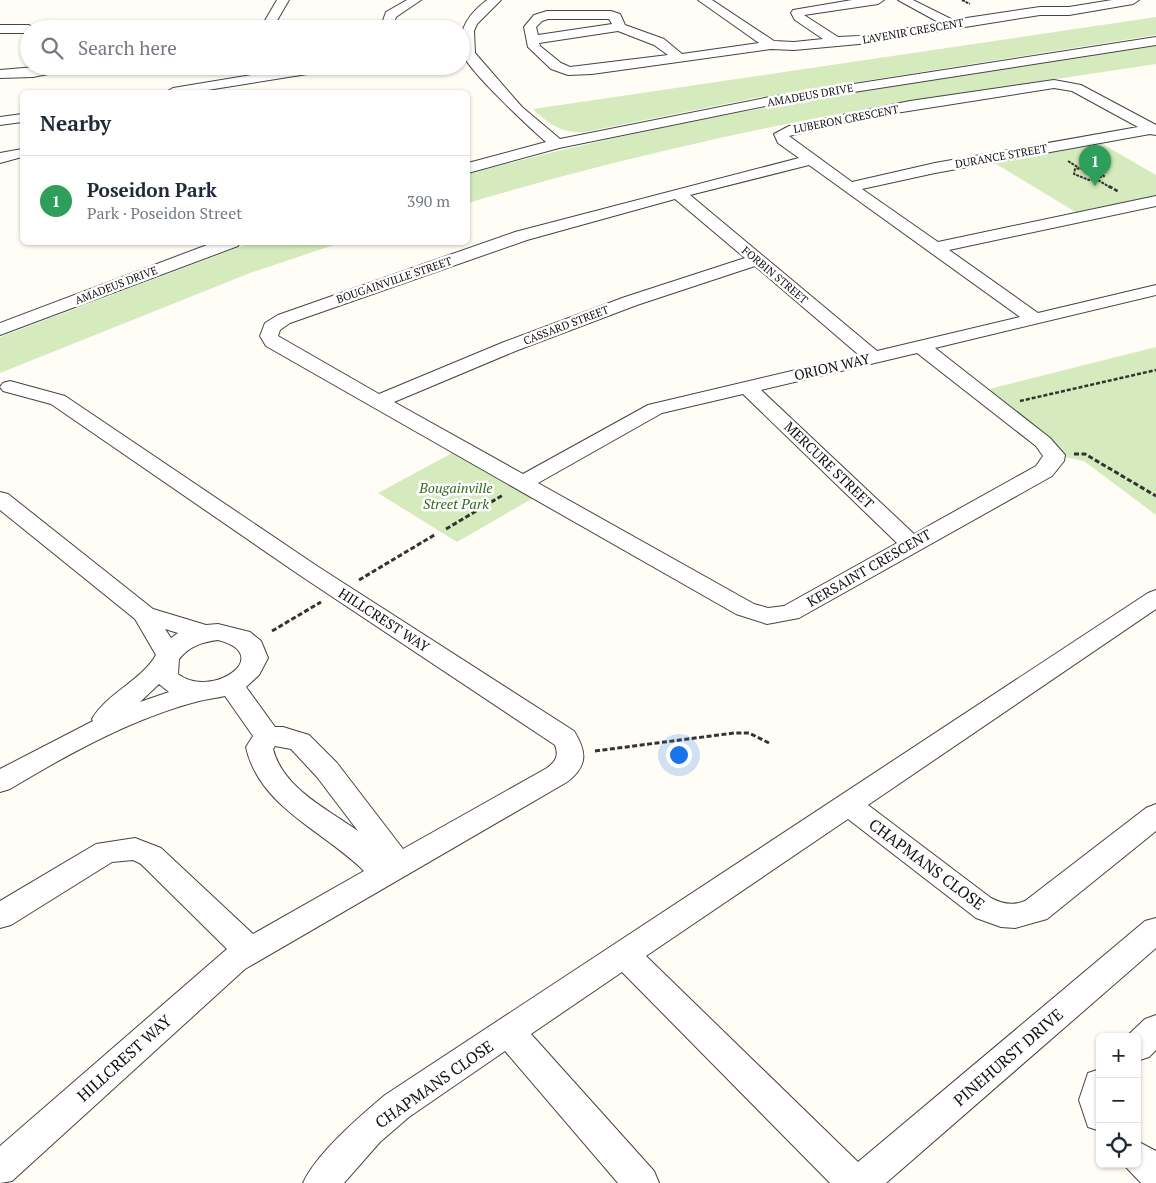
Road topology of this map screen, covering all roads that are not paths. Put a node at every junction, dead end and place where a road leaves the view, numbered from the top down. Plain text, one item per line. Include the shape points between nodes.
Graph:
1 (284, 0) edge
2 (411, 0) edge
3 (495, 0) edge
4 (506, 0) edge
5 (704, 0) edge
6 (878, 0) edge
7 (904, 0) edge
8 (1017, 0) edge
9 (1133, 0) edge
10 (1040, 12) junction
11 (479, 14) junction
12 (272, 20) edge
13 (389, 20) edge
14 (470, 23) edge
15 (951, 24) junction
16 (619, 27) junction
17 (0, 29) edge
18 (20, 29) edge
19 (532, 40) junction
20 (1156, 40) edge
21 (835, 41) junction
22 (770, 45) junction
23 (470, 55) edge
24 (678, 57) junction
25 (20, 73) edge
26 (0, 74) edge
27 (276, 75) edge
28 (270, 76) joint
29 (185, 90) edge
30 (20, 118) edge
31 (0, 122) edge
32 (1155, 130) edge
33 (557, 144) junction
34 (20, 154) edge
35 (0, 158) edge
36 (811, 160) junction
37 (470, 167) edge
38 (849, 187) junction
39 (678, 193) junction
40 (1156, 201) edge
41 (1140, 204) junction
42 (1156, 214) edge
43 (224, 245) edge
44 (936, 248) junction
45 (757, 260) junction
46 (1156, 290) edge
47 (1035, 319) junction
48 (0, 329) edge
49 (920, 346) junction
50 (873, 357) junction
51 (10, 387) dead end
52 (747, 387) junction
53 (379, 401) junction
54 (523, 483) junction
55 (0, 499) edge
56 (911, 544) junction
57 (1156, 598) edge
58 (144, 614) junction
59 (203, 634) junction
60 (166, 659) junction
61 (230, 685) junction
62 (199, 692) junction
63 (91, 731) junction
64 (268, 737) junction
65 (0, 782) edge
66 (848, 804) junction
67 (1156, 815) edge
68 (393, 870) junction
69 (0, 916) edge
70 (1156, 930) edge
71 (251, 952) junction
72 (624, 954) junction
73 (1156, 1029) edge
74 (508, 1031) junction
75 (1141, 1043) edge
76 (1141, 1160) edge
77 (0, 1169) edge
78 (1156, 1173) edge
79 (321, 1183) edge
80 (641, 1183) edge
81 (854, 1183) edge
82 (860, 1183) edge

1 - 12 street
2 - 13 street via 390,15
3 - 11 street
4 - 11 street
5 - 22 street
6 - 21 street via 797,14
7 - 15 street
8 - 10 street
9 - 10 street, L'AVENIR CRESCENT via 1069,11
10 - 15 street, L'AVENIR CRESCENT
11 - 14 street
15 - 21 street, L'AVENIR CRESCENT via 912,33
16 - 19 street
16 - 19 street via 616,17 607,15 547,15 532,22
16 - 24 street via 659,42
17 - 18 street
19 - 24 street, L'AVENIR CRESCENT via 534,47 556,66 568,71
20 - 33 street, AMADEUS DRIVE via 770,101
21 - 22 street, L'AVENIR CRESCENT via 799,46
22 - 24 street, L'AVENIR CRESCENT
23 - 33 street via 517,110
25 - 26 street
27 - 28 street
28 - 29 street
30 - 31 street
32 - 36 street, LUBERON CRESCENT via 1076,88 1050,84 828,122 782,133 783,140
32 - 38 street, DURANCE STREET via 935,168
33 - 37 street, AMADEUS DRIVE
34 - 35 street
36 - 38 street, LUBERON CRESCENT
36 - 39 street, BOUGAINVILLE STREET
38 - 44 street, LUBERON CRESCENT
39 - 45 street, FORBIN STREET
39 - 53 street, BOUGAINVILLE STREET via 521,236 284,319 272,327 269,336 273,342
40 - 41 street
41 - 42 street
41 - 44 street
43 - 48 street, AMADEUS DRIVE
44 - 47 street, LUBERON CRESCENT
45 - 50 street, FORBIN STREET
45 - 53 street, CASSARD STREET via 631,301
46 - 47 street, ORION WAY
47 - 49 street, ORION WAY
49 - 50 street, ORION WAY
49 - 56 street, KERSAINT CRESCENT via 998,406 1054,455 1044,471
50 - 52 street, ORION WAY
51 - 68 street, HILLCREST WAY via 58,400 309,571 565,738 572,749 572,756 568,766 557,775
52 - 54 street, ORION WAY via 648,412
52 - 56 street, MERCURE STREET
53 - 54 street, BOUGAINVILLE STREET
54 - 56 street, KERSAINT CRESCENT via 751,612 767,616 790,614
55 - 58 street
57 - 66 street, CHAPMANS CLOSE
58 - 59 street
58 - 60 street
59 - 60 street via 176,646
59 - 61 street via 232,634 244,638 252,646 256,654 254,665 248,674
60 - 62 street via 164,674 170,682
60 - 63 street via 138,690
61 - 62 street
61 - 64 street
62 - 63 street via 161,703
63 - 65 street
64 - 68 street via 283,736 300,742 326,770
64 - 68 street via 259,747 260,759 298,805
66 - 67 street, CHAPMANS CLOSE via 980,906 1012,917 1036,910
66 - 72 street, CHAPMANS CLOSE
68 - 71 street, HILLCREST WAY
69 - 71 street via 96,856 115,849 135,849 151,856
70 - 82 street, PINEHURST DRIVE
71 - 77 street, HILLCREST WAY via 216,974
72 - 74 street, CHAPMANS CLOSE
72 - 81 street
73 - 75 street
74 - 79 street, CHAPMANS CLOSE via 397,1106 368,1131
74 - 80 street
76 - 78 street

